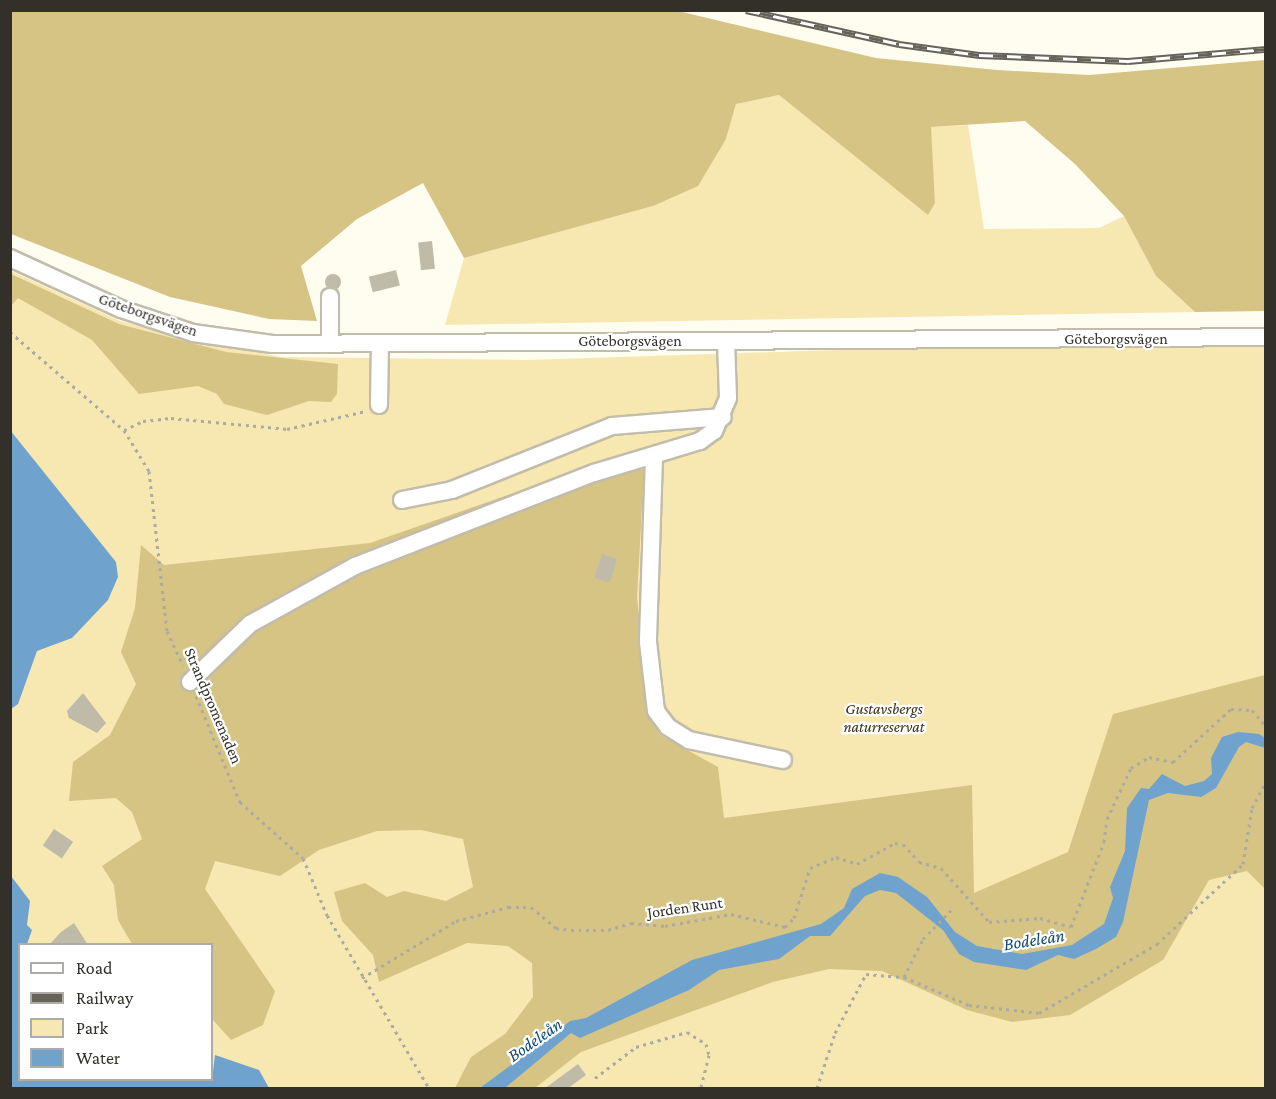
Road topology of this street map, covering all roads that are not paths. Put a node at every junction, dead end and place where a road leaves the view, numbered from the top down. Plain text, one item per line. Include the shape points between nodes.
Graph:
1 (10, 258) edge
2 (330, 297) dead end
3 (1266, 337) edge
4 (726, 340) junction
5 (380, 343) junction
6 (330, 344) junction
7 (380, 405) road end
8 (723, 417) junction
9 (654, 458) junction
10 (402, 500) dead end
11 (190, 682) road end
12 (783, 760) dead end

1 - 6 street, Göteborgsvägen via 121,309 193,333 272,345
2 - 6 street
3 - 4 street, Göteborgsvägen
4 - 5 street, Göteborgsvägen
4 - 8 street
5 - 6 street, Göteborgsvägen
5 - 7 street
8 - 9 street via 700,441
8 - 10 street via 612,426 452,490
9 - 11 street via 594,473 355,566 250,624
9 - 12 street via 648,642 656,711 668,727 689,740

